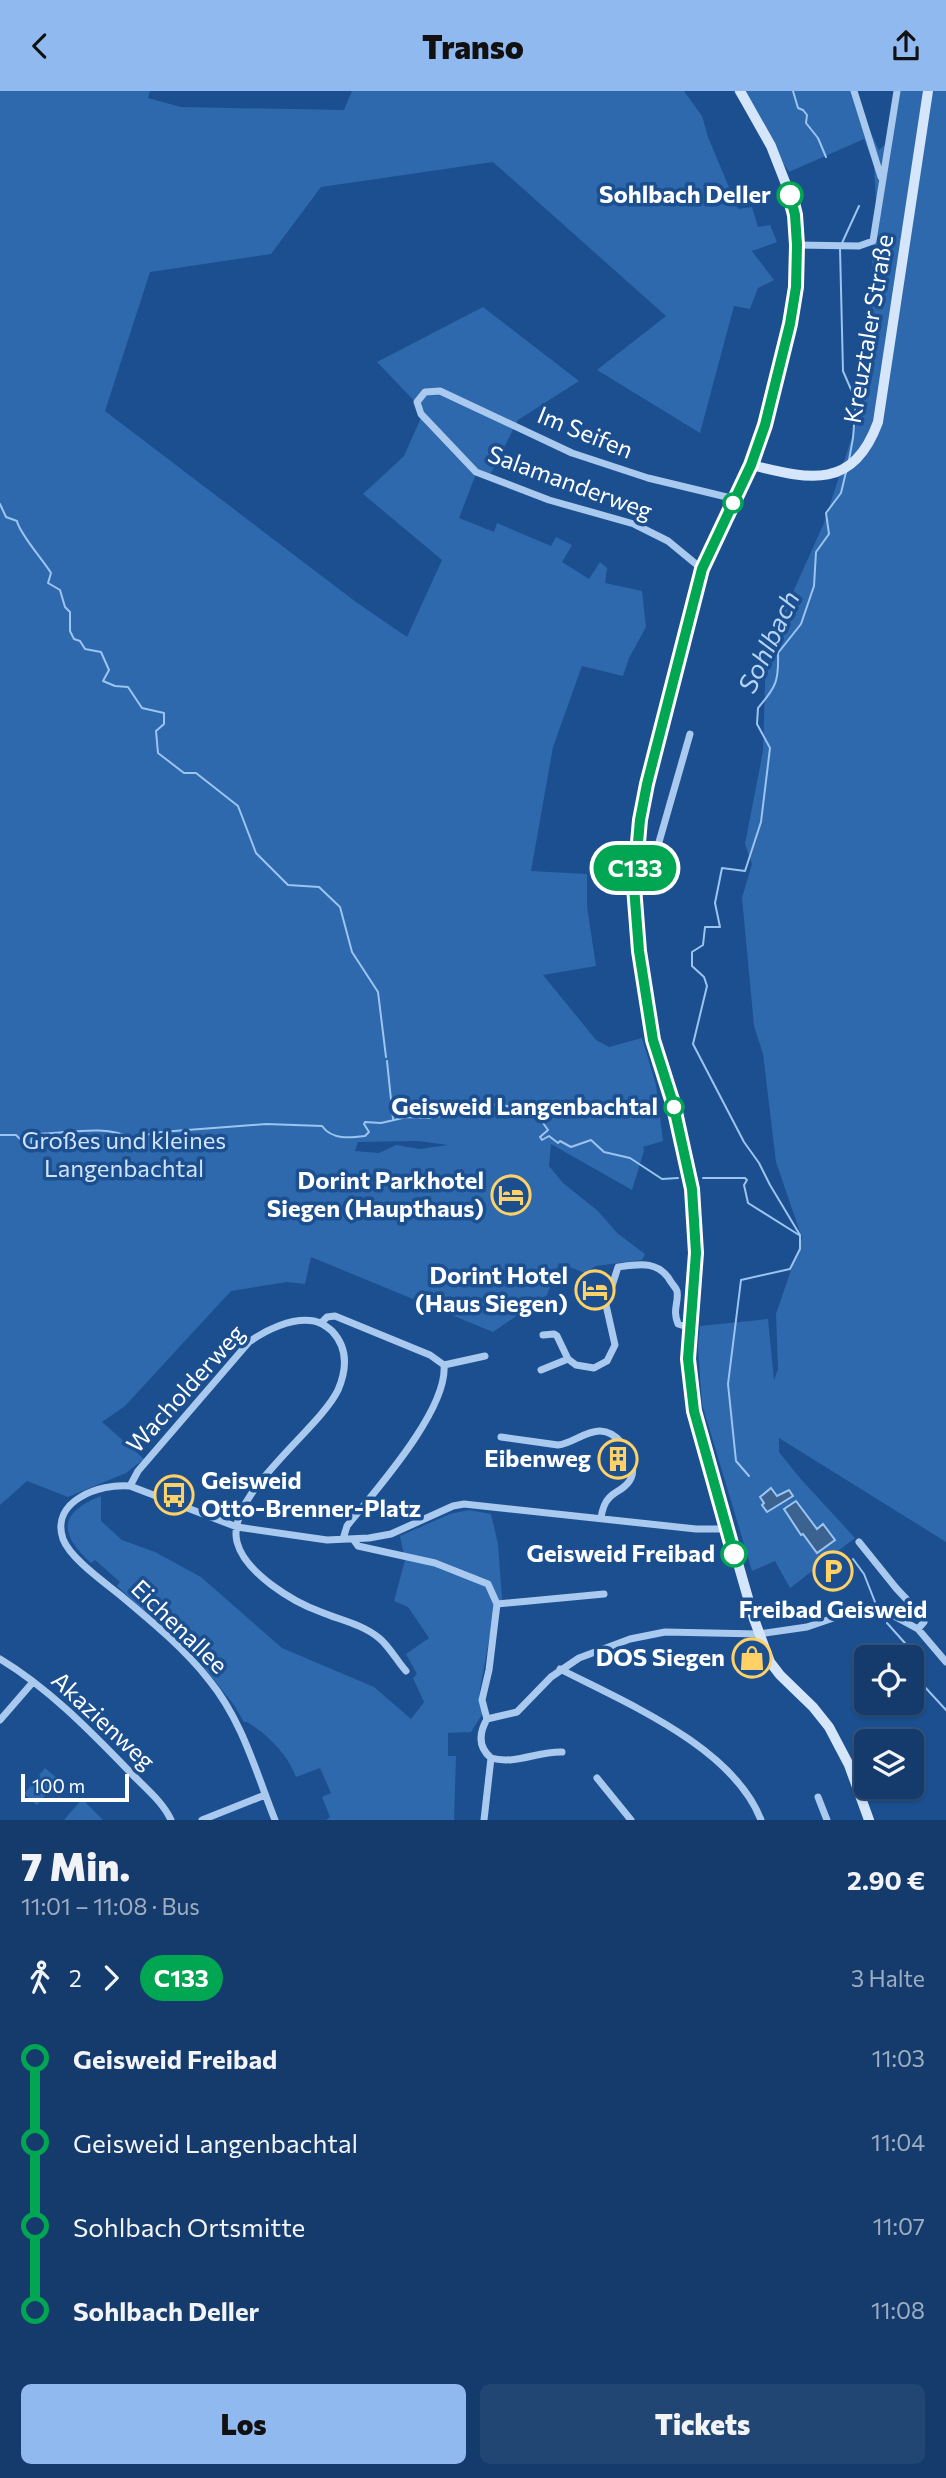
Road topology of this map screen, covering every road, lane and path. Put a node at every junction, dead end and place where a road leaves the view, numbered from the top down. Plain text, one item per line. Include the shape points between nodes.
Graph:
1 (740, 91) edge
2 (854, 91) edge
3 (897, 91) edge
4 (928, 91) edge
5 (882, 178) junction
6 (797, 245) junction
7 (425, 392) joint
8 (751, 465) junction
9 (735, 499) junction
10 (702, 569) junction
11 (691, 734) dead end
12 (635, 907) junction
13 (321, 1323) junction
14 (691, 1328) junction
15 (543, 1335) dead end
16 (485, 1356) dead end
17 (568, 1359) junction
18 (444, 1365) junction
19 (541, 1370) dead end
20 (501, 1437) dead end
21 (130, 1486) junction
22 (601, 1518) junction
23 (237, 1527) junction
24 (727, 1529) junction
25 (343, 1539) junction
26 (353, 1539) junction
27 (859, 1542) dead end
28 (604, 1594) dead end
29 (497, 1604) junction
30 (918, 1629) junction
31 (759, 1634) junction
32 (0, 1659) edge
33 (946, 1662) edge
34 (560, 1669) junction
35 (406, 1671) dead end
36 (33, 1682) junction
37 (488, 1719) junction
38 (0, 1720) edge
39 (562, 1752) dead end
40 (491, 1758) junction
41 (597, 1778) dead end
42 (265, 1795) junction
43 (818, 1797) dead end
44 (171, 1820) edge
45 (202, 1820) edge
46 (275, 1820) edge
47 (484, 1820) edge
48 (631, 1820) edge
49 (761, 1820) edge
50 (827, 1820) edge
51 (869, 1820) edge

1 - 6 street via 771,146 789,192
2 - 5 street
3 - 5 street
4 - 8 street, Kreuztaler Straße via 878,422 870,444 840,470 821,477
5 - 6 street via 873,241 859,246
6 - 8 street via 790,324
7 - 9 street, Im Seifen via 453,396 572,453
7 - 10 street, Salamanderweg via 417,402 421,414 476,472 549,500 634,524 668,541
8 - 9 street
9 - 10 street
10 - 12 street via 642,808
11 - 12 street
12 - 14 street via 653,1040 692,1189 696,1253
13 - 18 street, Wacholderweg via 335,1316
13 - 21 street, Wacholderweg via 290,1323 249,1342
13 - 23 street via 341,1341 346,1362 337,1391 267,1472 244,1505
14 - 17 street via 678,1324 674,1314 677,1292 662,1269 647,1263 618,1267 606,1305 614,1337 611,1355 594,1368
14 - 24 street via 688,1359 694,1411
15 - 17 street via 557,1336
16 - 18 street
17 - 19 street
18 - 25 street via 444,1382 415,1439 347,1526
20 - 22 street via 558,1445 600,1431 618,1439 631,1459 632,1474 626,1485 608,1498
21 - 23 street
21 - 42 street, Eichenallee via 112,1486 76,1498 64,1513 61,1528 66,1545 209,1679 231,1711
22 - 24 street
22 - 26 street via 464,1504 391,1534
23 - 25 street
23 - 35 street via 237,1542 245,1559 270,1585 379,1638
24 - 31 street
25 - 26 street
26 - 29 street via 358,1546 435,1563 488,1584
27 - 30 street via 922,1616 924,1622
28 - 29 street
29 - 37 street via 482,1700
30 - 31 street via 894,1616 851,1612 807,1627
30 - 33 street
31 - 34 street via 652,1634 600,1650
31 - 51 street via 770,1662 813,1707 839,1744
32 - 36 street, Akazienweg
34 - 37 street via 517,1712
34 - 49 street via 670,1727 705,1752 743,1788
36 - 38 street
36 - 44 street, Akazienweg via 93,1734
37 - 40 street via 481,1740
39 - 40 street via 507,1761
40 - 47 street
41 - 48 street
42 - 45 street
42 - 46 street, Eichenallee
43 - 50 street

